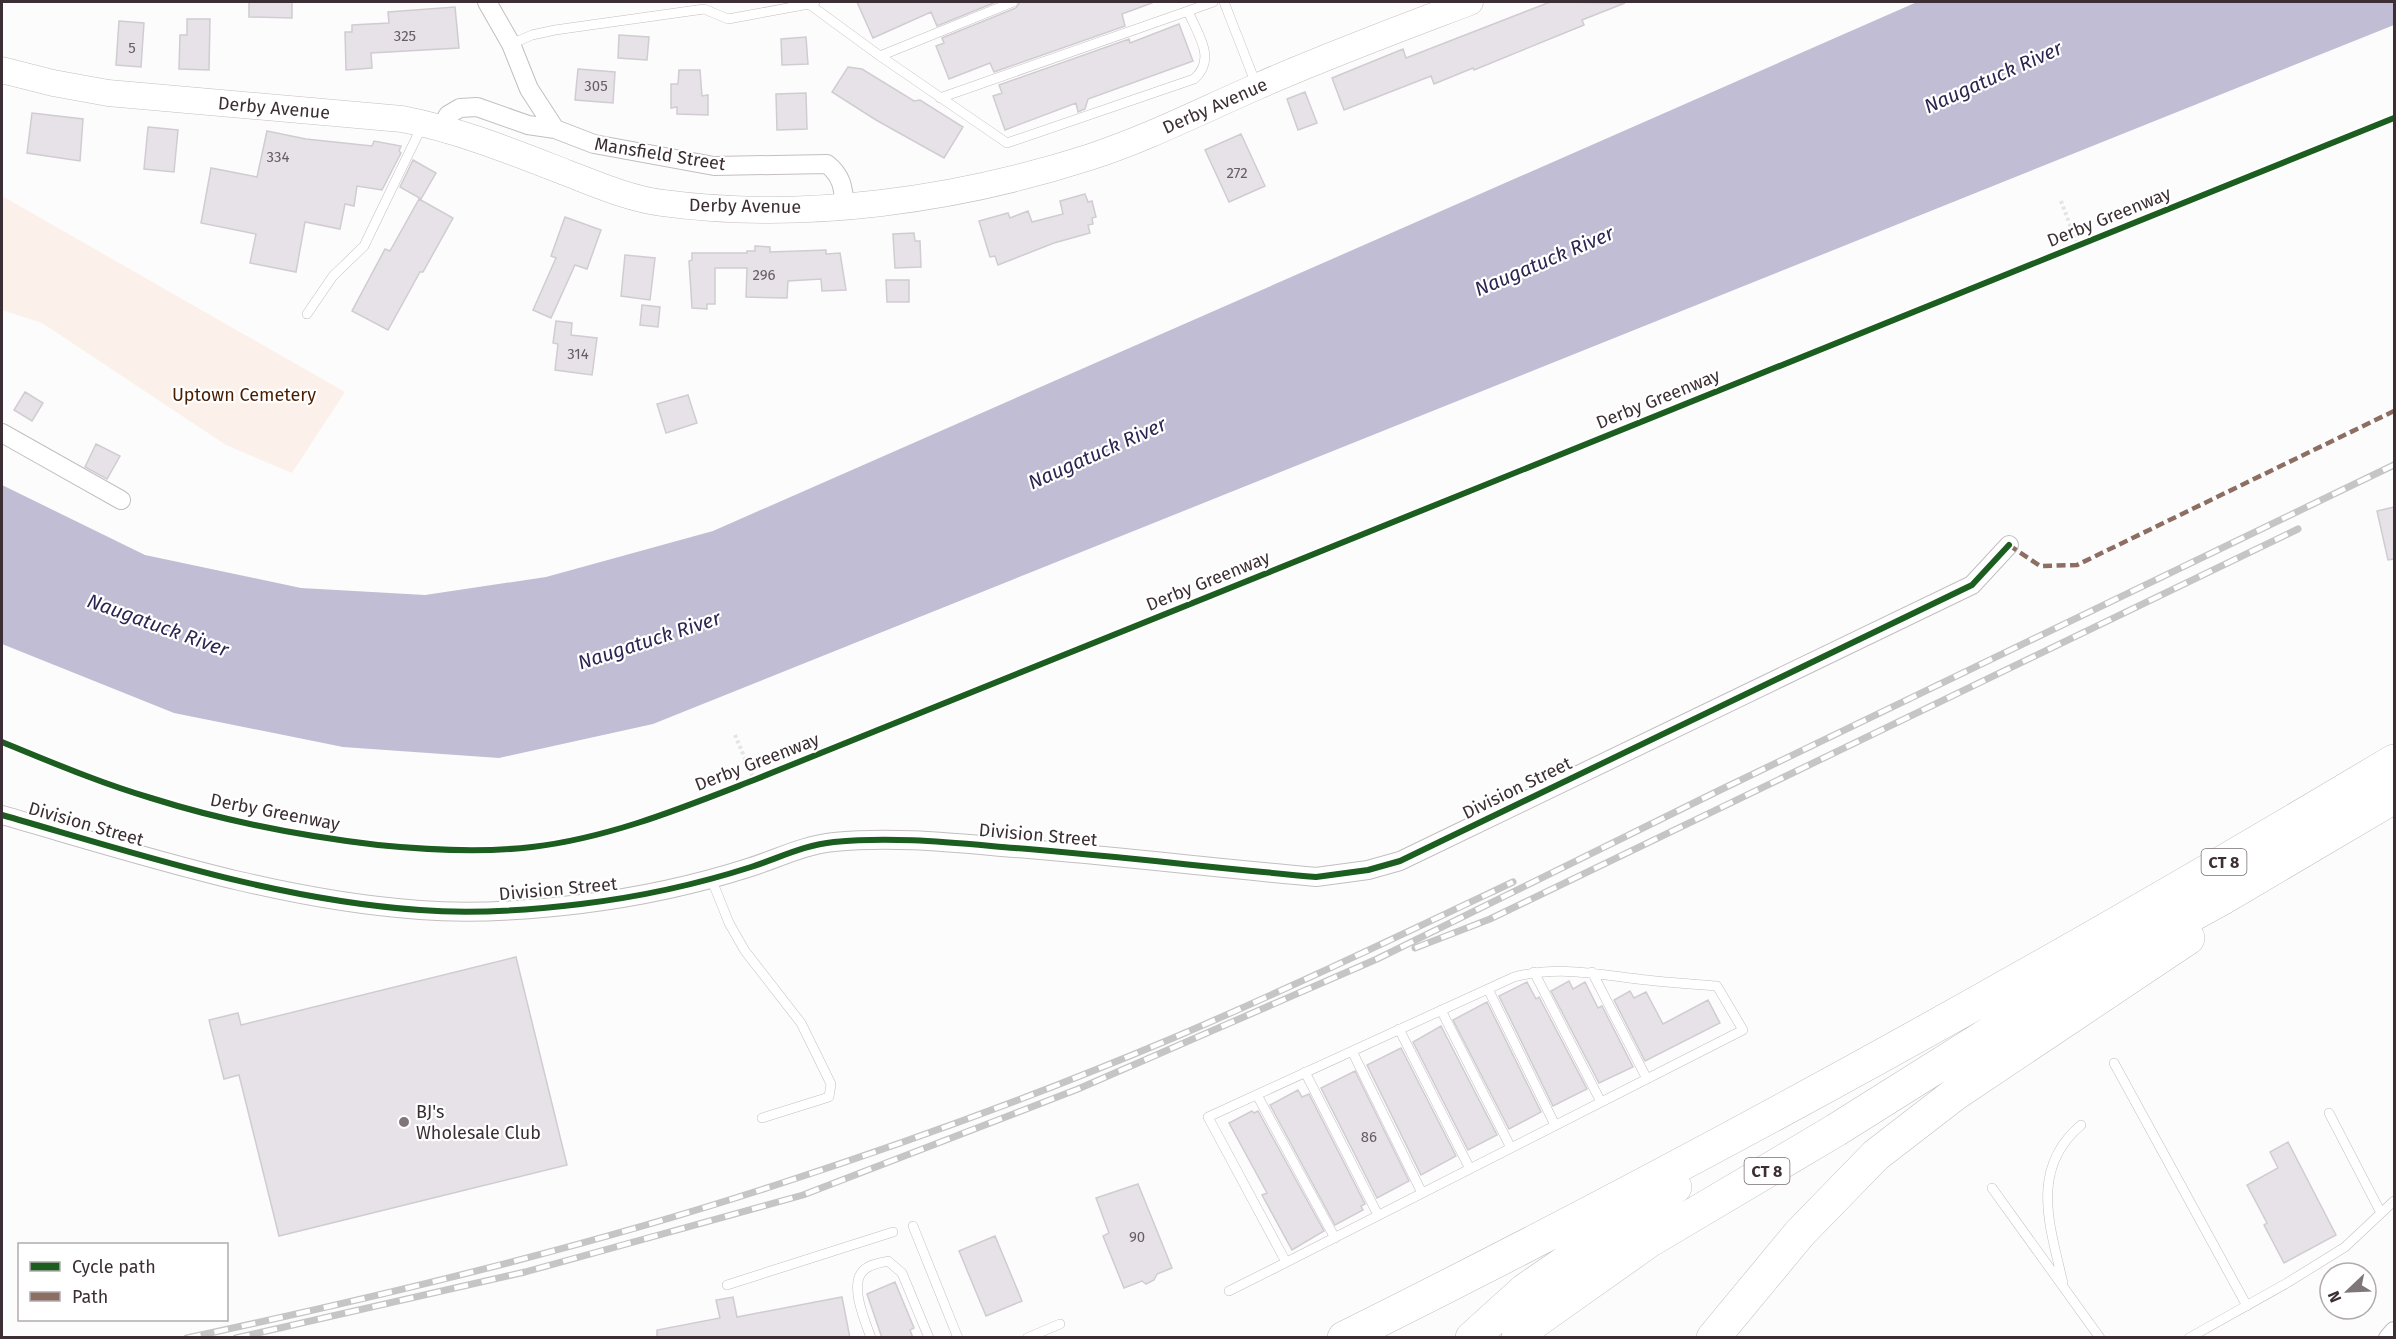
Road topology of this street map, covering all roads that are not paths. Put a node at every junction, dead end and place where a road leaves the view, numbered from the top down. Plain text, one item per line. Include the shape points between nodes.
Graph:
1 (487, 2) edge
2 (1013, 2) edge
3 (1213, 2) edge
4 (1224, 2) edge
5 (1470, 2) edge
6 (812, 3) edge
7 (1188, 10) junction
8 (511, 44) junction
9 (880, 56) junction
10 (2, 70) edge
11 (1257, 87) junction
12 (940, 98) junction
13 (432, 126) junction
14 (555, 129) junction
15 (844, 206) junction
16 (307, 314) dead end
17 (2, 433) edge
18 (121, 500) dead end
19 (2009, 545) dead end
20 (2392, 762) edge
21 (2394, 799) edge
22 (2, 815) edge
23 (711, 879) junction
24 (1534, 972) junction
25 (1592, 972) junction
26 (1488, 989) junction
27 (1441, 1010) junction
28 (1400, 1029) junction
29 (1352, 1051) junction
30 (2114, 1063) dead end
31 (1305, 1072) junction
32 (1647, 1079) junction
33 (1835, 1083) junction
34 (1257, 1095) junction
35 (1602, 1102) junction
36 (2328, 1113) dead end
37 (762, 1118) dead end
38 (1556, 1125) junction
39 (2081, 1125) dead end
40 (1511, 1148) junction
41 (1470, 1169) junction
42 (1992, 1188) dead end
43 (1422, 1193) junction
44 (2394, 1201) edge
45 (2381, 1213) junction
46 (1378, 1215) junction
47 (913, 1226) dead end
48 (893, 1233) dead end
49 (1335, 1238) junction
50 (1286, 1262) junction
51 (727, 1286) dead end
52 (2064, 1288) junction
53 (1229, 1291) dead end
54 (2247, 1306) junction
55 (1060, 1324) dead end
56 (2394, 1331) edge
57 (871, 1338) edge
58 (929, 1338) edge
59 (958, 1338) edge
60 (1028, 1338) edge
61 (1344, 1338) edge
62 (1472, 1338) edge
63 (1518, 1338) edge
64 (1713, 1338) edge
65 (2100, 1338) edge
66 (2189, 1338) edge
67 (2388, 1338) edge

1 - 8 street
2 - 9 lane
3 - 7 lane
4 - 11 lane
5 - 11 main road, Derby Avenue
6 - 8 lane via 728,19 704,9 555,30
6 - 9 lane
7 - 12 lane
7 - 12 lane via 1206,62 1194,79 1007,143
8 - 14 street via 529,89
9 - 12 lane
10 - 13 main road, Derby Avenue via 108,93 402,119
11 - 15 main road, Derby Avenue via 1163,130 1044,170 977,188
13 - 14 street, Mansfield Street via 448,115 477,106 528,125
13 - 15 main road, Derby Avenue via 662,203 771,209
13 - 16 lane via 364,246 333,276
14 - 15 street, Mansfield Street via 594,144 714,166 827,164 838,172
17 - 18 street
19 - 23 street, Division Street via 1972,585 1400,861 1368,870 1316,878 908,839 833,842 798,849
20 - 33 highway, CT 8
21 - 63 highway, CT 8 via 2088,970 1836,1130 1649,1241 1536,1320
21 - 64 highway via 1956,1094 1876,1155 1800,1233
22 - 23 street, Division Street via 189,869 311,896 421,910 578,905 670,891
23 - 37 lane via 745,951 801,1023 831,1083 829,1097
24 - 25 lane
24 - 26 lane
24 - 35 lane
25 - 32 lane
25 - 32 lane via 1717,986 1743,1030
26 - 27 lane
26 - 38 lane
27 - 28 lane
27 - 40 lane
28 - 29 lane
28 - 41 lane
29 - 31 lane
29 - 43 lane
30 - 54 lane
31 - 34 lane
31 - 46 lane
32 - 35 lane
33 - 61 highway
33 - 62 highway, CT 8 via 1525,1290
34 - 49 lane
34 - 50 lane via 1208,1117
35 - 38 lane
36 - 45 lane
38 - 40 lane
39 - 52 lane via 2067,1136 2056,1153 2049,1177 2048,1215
40 - 41 lane
41 - 43 lane
42 - 52 lane
43 - 46 lane
44 - 45 lane
45 - 54 lane via 2345,1247
46 - 49 lane
47 - 59 lane
48 - 51 lane
49 - 50 lane
50 - 53 lane
52 - 65 lane
54 - 66 lane
55 - 60 lane
56 - 67 street
57 - 58 lane via 856,1286 862,1272 888,1261 902,1273

